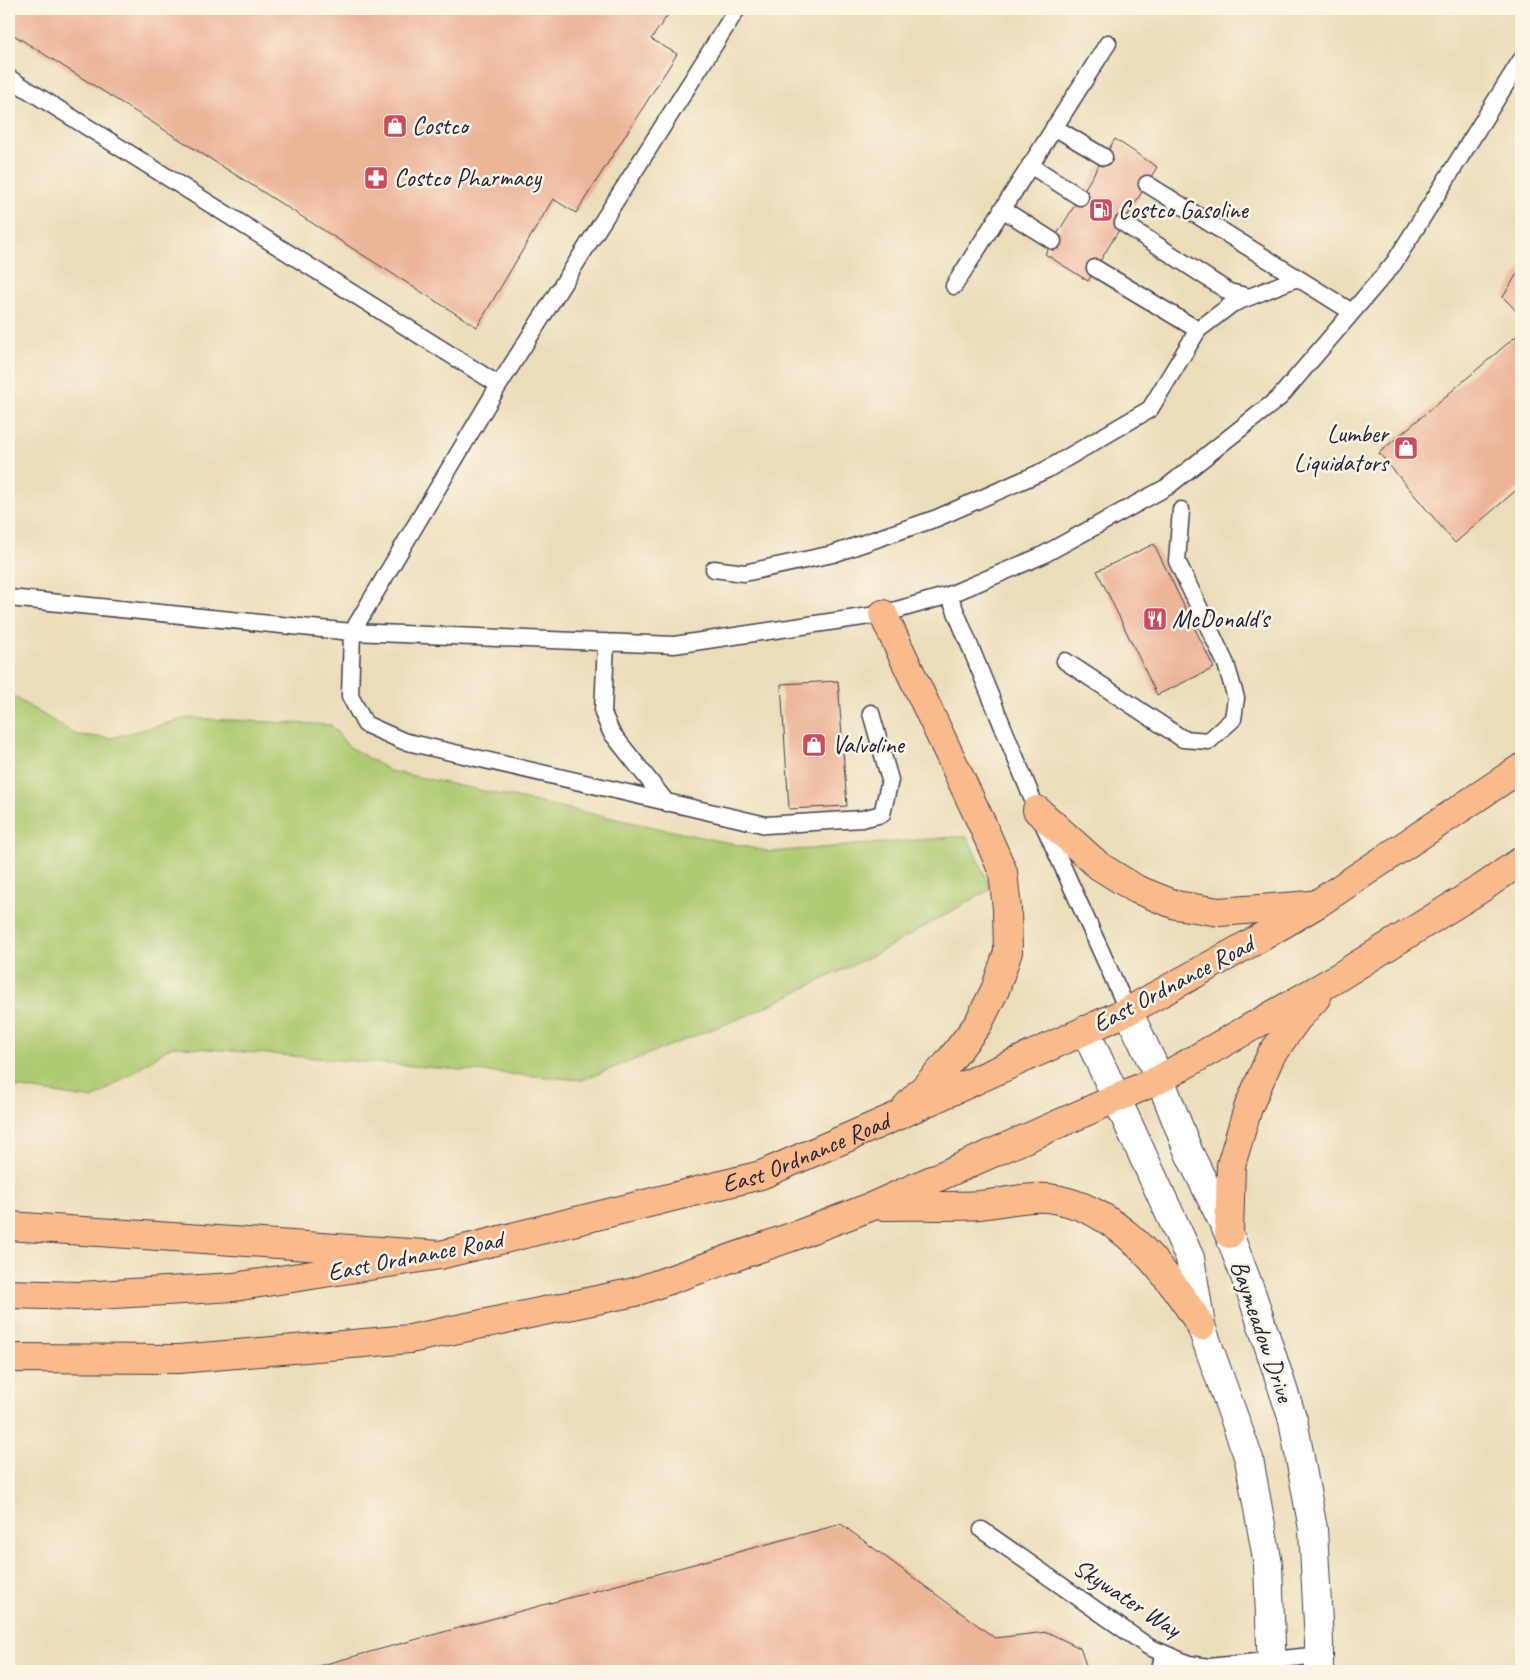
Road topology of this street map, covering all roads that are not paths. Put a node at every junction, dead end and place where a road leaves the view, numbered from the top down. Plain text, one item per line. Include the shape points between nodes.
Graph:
1 (737, 9) edge
2 (1108, 43) dead end
3 (1521, 60) edge
4 (9, 78) edge
5 (1054, 128) junction
6 (1104, 157) dead end
7 (1030, 165) junction
8 (1147, 184) dead end
9 (1080, 197) dead end
10 (1002, 209) junction
11 (1123, 222) dead end
12 (1053, 241) dead end
13 (1095, 268) dead end
14 (1297, 278) junction
15 (954, 286) dead end
16 (1250, 297) junction
17 (1352, 312) junction
18 (1198, 330) junction
19 (499, 385) junction
20 (1181, 510) dead end
21 (714, 569) dead end
22 (949, 594) junction
23 (9, 598) edge
24 (883, 614) junction
25 (352, 632) junction
26 (606, 642) junction
27 (1065, 661) dead end
28 (871, 713) dead end
29 (1521, 768) edge
30 (667, 803) junction
31 (1037, 810) junction
32 (1521, 861) edge
33 (1318, 904) junction
34 (1332, 981) junction
35 (1128, 1010) junction
36 (1085, 1030) junction
37 (1160, 1079) junction
38 (1117, 1098) junction
39 (897, 1116) junction
40 (873, 1206) junction
41 (9, 1226) edge
42 (1230, 1234) junction
43 (440, 1255) junction
44 (9, 1294) edge
45 (1201, 1326) junction
46 (9, 1358) edge
47 (982, 1530) dead end
48 (1163, 1653) junction
49 (1319, 1663) edge
50 (1272, 1666) edge
51 (1160, 1671) edge

1 - 19 lane
2 - 5 lane
3 - 17 lane via 1394,263
4 - 19 lane
5 - 6 lane
5 - 7 lane
7 - 9 lane
7 - 10 lane
8 - 14 lane
10 - 12 lane
10 - 15 lane
11 - 16 lane via 1229,292
13 - 18 lane
14 - 16 lane
14 - 17 lane
16 - 18 lane via 1232,304
17 - 22 lane via 1279,398 1167,487 1041,556
18 - 21 lane via 1150,409 1046,470 937,518 833,554 744,573
19 - 25 lane
20 - 27 lane via 1178,561 1226,664 1236,698 1233,719 1209,741 1183,739
22 - 24 lane
22 - 31 lane
23 - 25 lane
24 - 26 lane via 674,645
24 - 39 main road via 1003,872 1007,909 1008,952 995,990 978,1024 948,1063
25 - 26 lane
25 - 30 lane via 350,696 365,724 424,747
26 - 30 lane via 604,713 608,726
28 - 30 lane via 890,780 882,814 862,819 766,825
29 - 33 main road, East Ordnance Road
31 - 33 main road via 1099,866 1136,889 1176,905 1219,912
31 - 35 lane
32 - 34 main road
33 - 35 main road, East Ordnance Road
34 - 37 main road
34 - 42 main road via 1297,1019 1271,1055 1248,1108 1231,1165
35 - 36 main road, East Ordnance Road
35 - 37 street, Baymeadow Drive
36 - 38 street, Baymeadow Drive
36 - 39 main road, East Ordnance Road
37 - 38 main road
37 - 42 street, Baymeadow Drive via 1188,1153
38 - 40 main road
38 - 45 street, Baymeadow Drive via 1190,1258
39 - 43 main road, East Ordnance Road via 761,1175
40 - 45 main road via 980,1205 1017,1198 1047,1198 1073,1203 1097,1214 1125,1234 1156,1263
40 - 46 main road via 635,1292 410,1339 179,1359
41 - 43 main road
42 - 49 street, Baymeadow Drive via 1293,1420 1313,1529
43 - 44 main road, East Ordnance Road via 234,1287 80,1296
45 - 50 street, Baymeadow Drive via 1250,1459 1268,1564
47 - 48 lane, Skywater Way via 1148,1647
48 - 50 lane, Skywater Way via 1189,1664 1209,1667
48 - 51 lane
49 - 50 lane, Skywater Way

